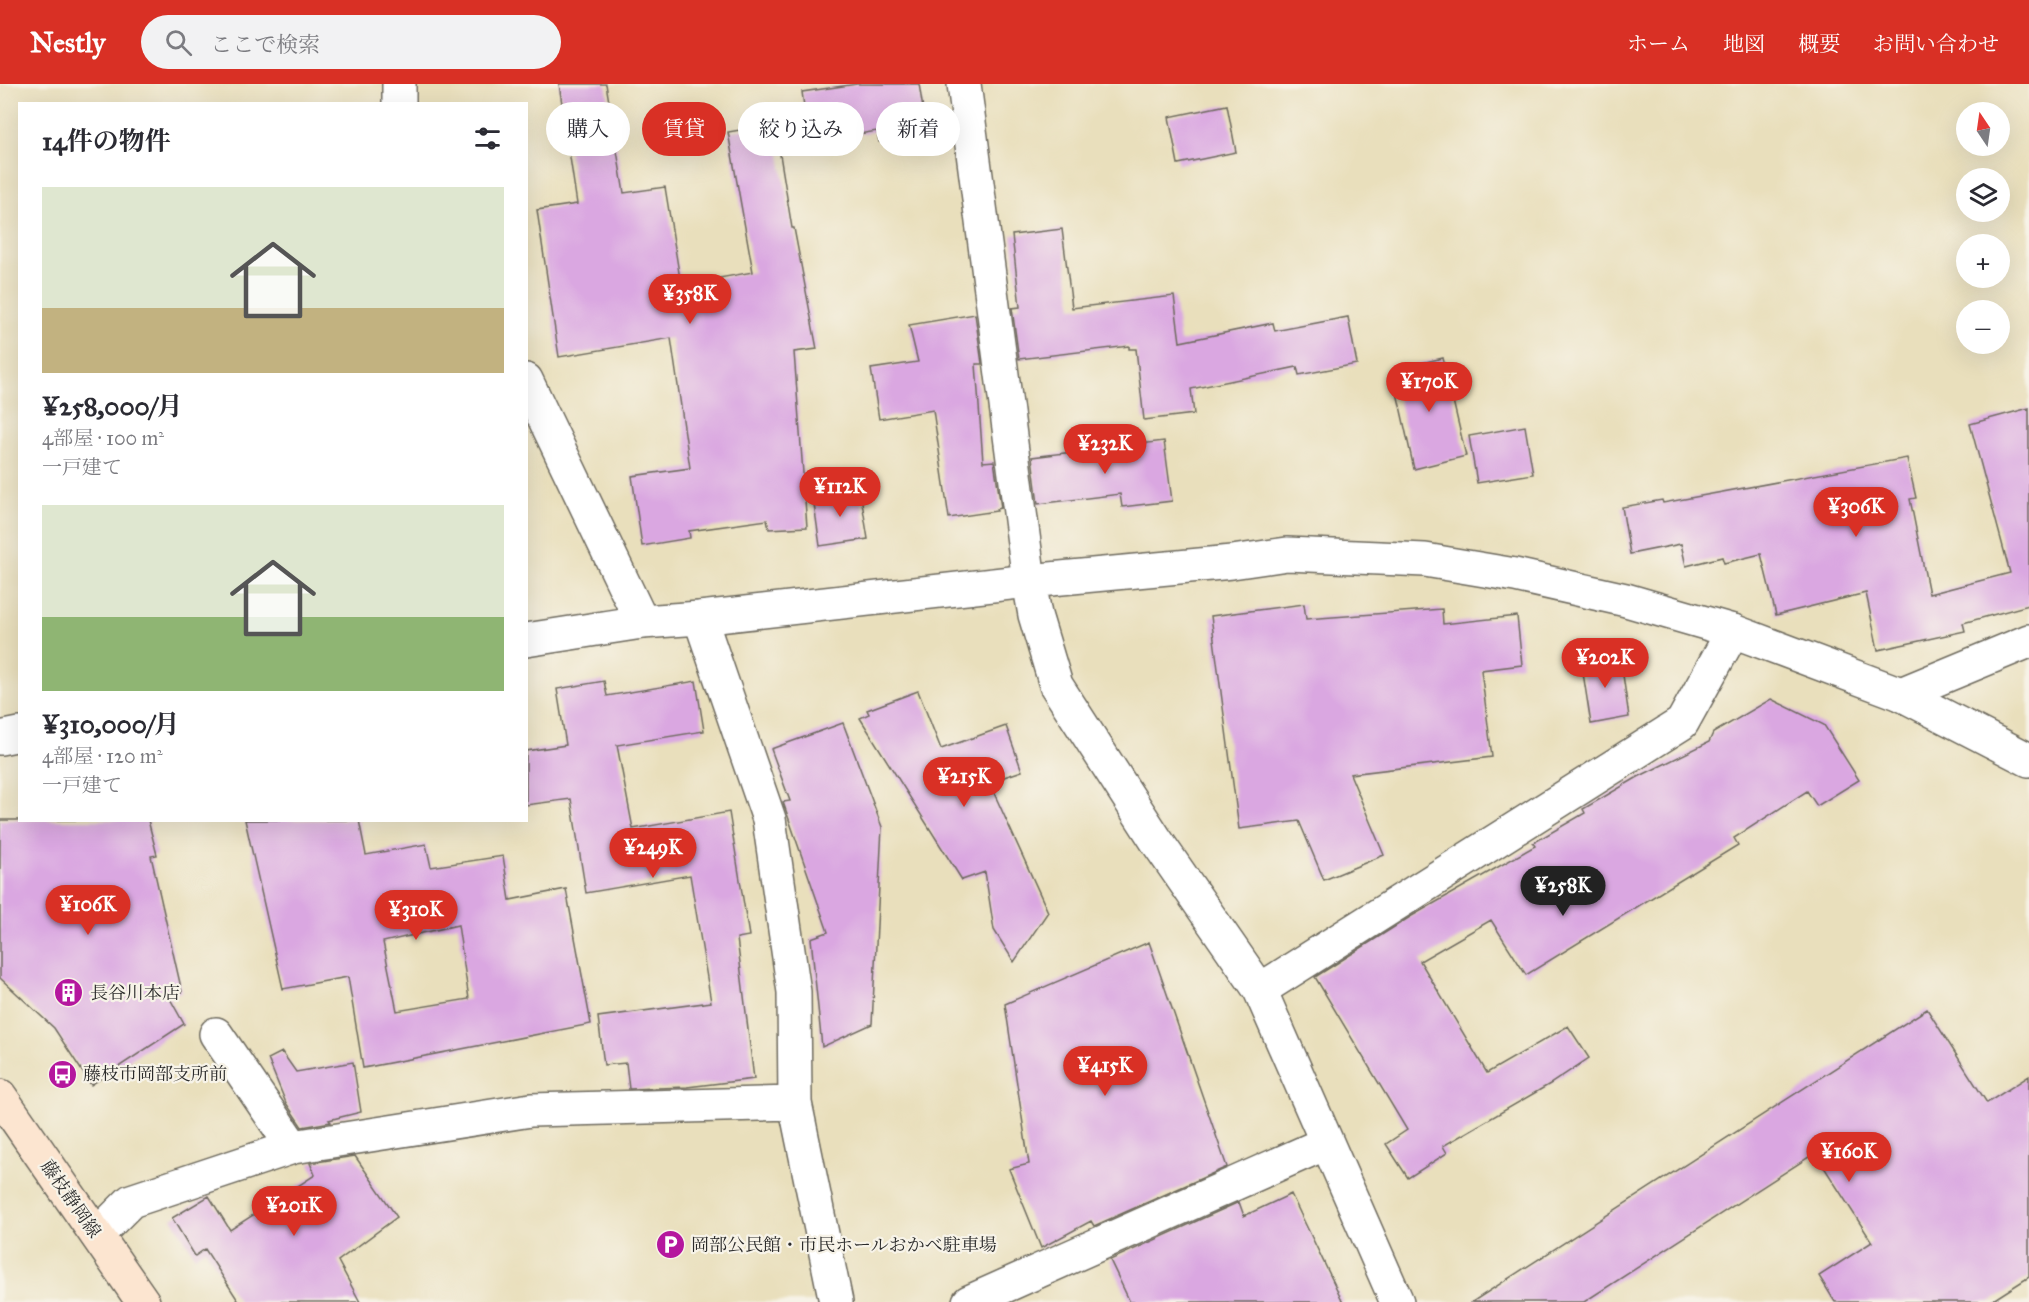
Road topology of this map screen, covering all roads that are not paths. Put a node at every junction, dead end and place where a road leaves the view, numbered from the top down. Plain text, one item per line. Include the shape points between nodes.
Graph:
1 (399, 84) edge
2 (969, 85) edge
3 (399, 102) edge
4 (528, 384) edge
5 (1029, 581) junction
6 (700, 618) junction
7 (642, 622) junction
8 (1733, 632) junction
9 (528, 640) edge
10 (2029, 641) edge
11 (1901, 694) junction
12 (18, 734) edge
13 (0, 738) edge
14 (2029, 760) edge
15 (1260, 990) junction
16 (216, 1034) dead end
17 (0, 1096) edge
18 (795, 1103) junction
19 (1326, 1143) junction
20 (293, 1148) junction
21 (97, 1235) junction
22 (143, 1302) edge
23 (836, 1302) edge
24 (969, 1302) edge
25 (1397, 1302) edge

1 - 3 street
2 - 5 street
4 - 7 street
5 - 6 street
5 - 8 street via 1287,554 1413,559 1515,575 1626,600
5 - 15 street via 1056,685 1156,840
6 - 7 street
6 - 18 street via 769,819 794,992
7 - 9 street
8 - 11 street
8 - 15 street via 1682,723
10 - 11 street
11 - 14 street
12 - 13 street
15 - 19 street
16 - 20 street
17 - 21 main road, 藤枝静岡線
18 - 20 street via 531,1110
18 - 23 street
19 - 24 street
19 - 25 street
20 - 21 street via 131,1201
21 - 22 main road, 藤枝静岡線

